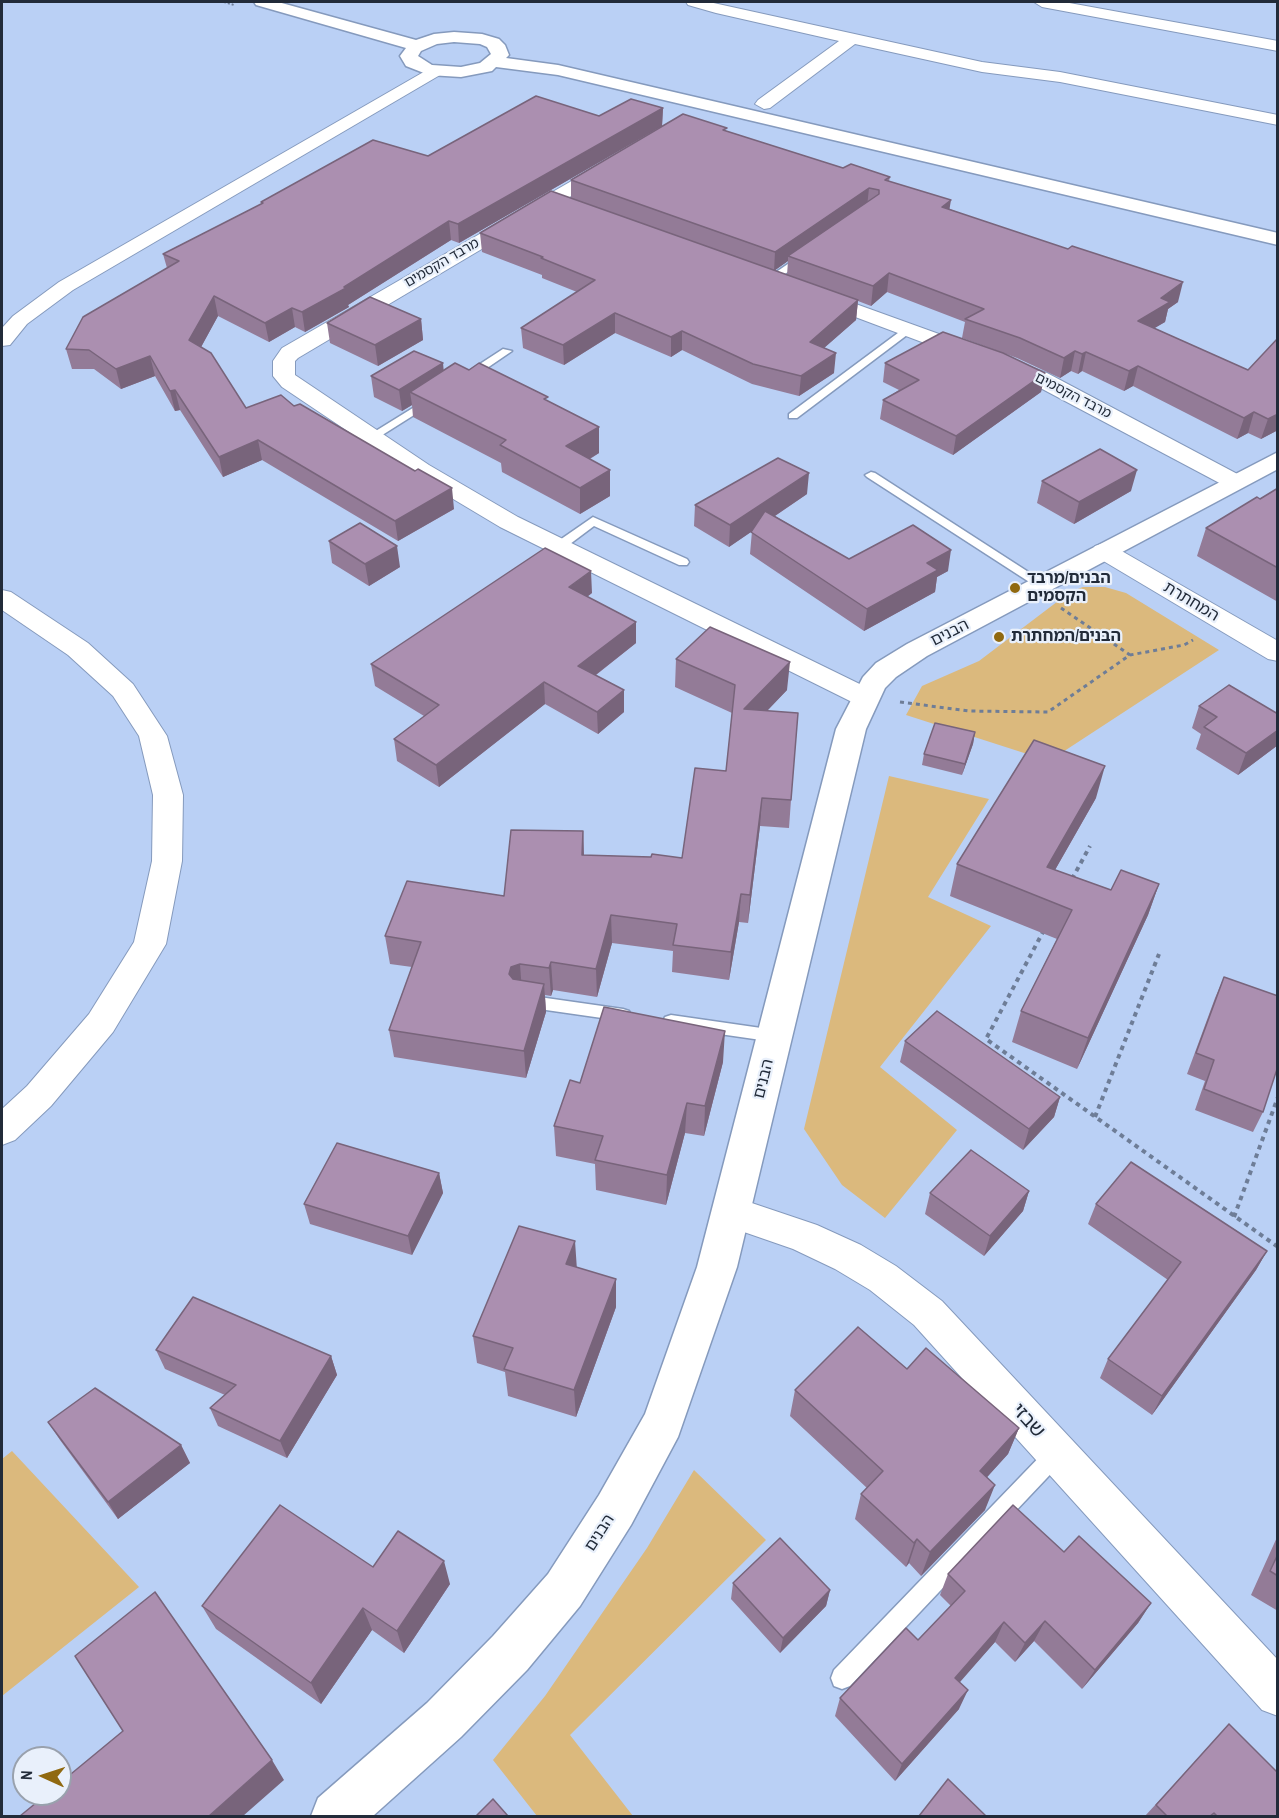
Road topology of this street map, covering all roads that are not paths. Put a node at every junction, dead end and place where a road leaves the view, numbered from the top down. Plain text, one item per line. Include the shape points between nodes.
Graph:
1 (262, 2) edge
2 (312, 2) edge
3 (694, 2) edge
4 (1042, 2) edge
5 (446, 38) junction
6 (852, 39) junction
7 (418, 46) junction
8 (1278, 46) edge
9 (497, 57) junction
10 (434, 71) junction
11 (764, 104) junction
12 (1278, 120) edge
13 (628, 154) edge
14 (551, 200) junction
15 (573, 208) edge
16 (1278, 226) edge
17 (1278, 239) edge
18 (817, 248) edge
19 (750, 271) edge
20 (772, 279) junction
21 (910, 329) junction
22 (2, 340) edge
23 (507, 351) dead end
24 (459, 382) edge
25 (440, 394) edge
26 (793, 416) dead end
27 (372, 437) junction
28 (1278, 459) edge
29 (871, 475) dead end
30 (1234, 482) junction
31 (558, 547) junction
32 (1104, 551) junction
33 (683, 562) dead end
34 (1037, 586) junction
35 (2, 598) edge
36 (1278, 653) edge
37 (864, 697) junction
38 (522, 1000) edge
39 (637, 1017) edge
40 (660, 1020) edge
41 (775, 1036) junction
42 (2, 1130) edge
43 (731, 1212) junction
44 (1057, 1453) junction
45 (842, 1678) dead end
46 (1278, 1694) edge
47 (336, 1816) edge

1 - 7 street
2 - 5 street
3 - 6 street
4 - 8 street
5 - 7 street
5 - 9 street via 482,39 493,44
6 - 11 street
6 - 12 street via 982,67 1060,77
7 - 10 street via 409,56 412,62
9 - 10 street via 461,72
9 - 11 street via 608,69
9 - 17 street
10 - 22 street via 66,286 20,320
11 - 16 street
13 - 14 street
14 - 15 street
14 - 27 street, מרבד הקסמים via 290,352 282,369 290,382
18 - 20 lane
19 - 20 street, מרבד הקסמים
20 - 21 street, מרבד הקסמים
21 - 26 lane
21 - 30 street, מרבד הקסמים via 1039,378
23 - 24 lane
25 - 27 lane
27 - 31 street, מרבד הקסמים via 465,496
28 - 30 street, הבנים
29 - 34 lane
30 - 32 street, הבנים
31 - 33 lane via 593,521
31 - 37 street, מרבד הקסמים
32 - 34 street, הבנים
32 - 36 street, המחתרת
34 - 37 street, הבנים via 903,658 886,670
35 - 42 street via 78,649 123,690 153,736 168,795 167,861 150,944 102,1023 39,1096
37 - 41 street, הבנים via 850,729
38 - 39 lane
40 - 41 lane
41 - 43 street, הבנים
43 - 44 street, שבזי via 804,1237 883,1278 928,1314
43 - 47 street, הבנים via 701,1320 663,1423 615,1510 570,1580 510,1653 444,1720
44 - 45 lane
44 - 46 street, שבזי

